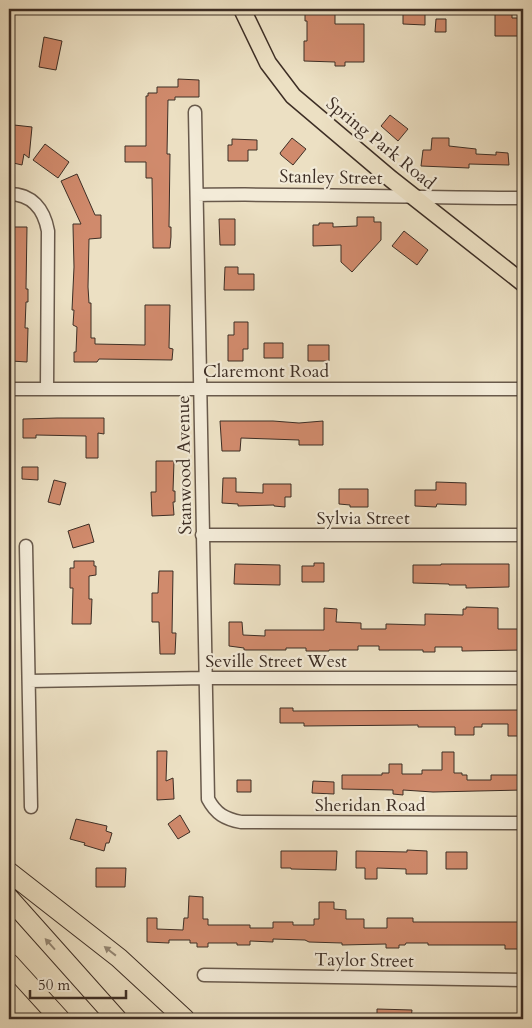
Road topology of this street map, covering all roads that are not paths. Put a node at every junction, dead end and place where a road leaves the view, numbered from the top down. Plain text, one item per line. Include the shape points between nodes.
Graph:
1 (242, 9) edge
2 (195, 112) dead end
3 (9, 194) edge
4 (197, 195) junction
5 (414, 196) junction
6 (523, 198) edge
7 (523, 283) edge
8 (201, 388) junction
9 (9, 389) edge
10 (47, 389) junction
11 (523, 389) edge
12 (202, 535) junction
13 (523, 536) edge
14 (26, 546) dead end
15 (206, 678) junction
16 (523, 678) edge
17 (29, 681) junction
18 (31, 807) dead end
19 (219, 815) joint
20 (523, 823) edge
21 (9, 872) edge
22 (9, 898) edge
23 (9, 963) edge
24 (204, 975) dead end
25 (523, 980) edge
26 (60, 1019) edge
27 (118, 1019) edge
28 (185, 1019) edge

1 - 5 main road, Spring Park Road via 268,63 293,96
2 - 4 street, Stanwood Avenue
3 - 10 street via 29,199 46,218
4 - 5 street, Stanley Street
4 - 8 street, Stanwood Avenue
5 - 6 street, Stanley Street
5 - 7 main road, Spring Park Road
8 - 10 street, Claremont Road
8 - 11 street, Claremont Road
8 - 12 street, Stanwood Avenue
9 - 10 street, Claremont Road
12 - 13 street, Sylvia Street
12 - 15 street, Stanwood Avenue
14 - 17 street
15 - 16 street, Seville Street West
15 - 17 street, Seville Street West
15 - 19 street, Stanwood Avenue via 208,799
17 - 18 street
19 - 20 street, Sheridan Road via 241,822
28 -> 21 highway via 119,958
27 -> 22 highway
23 - 26 highway
24 - 25 street, Taylor Street

